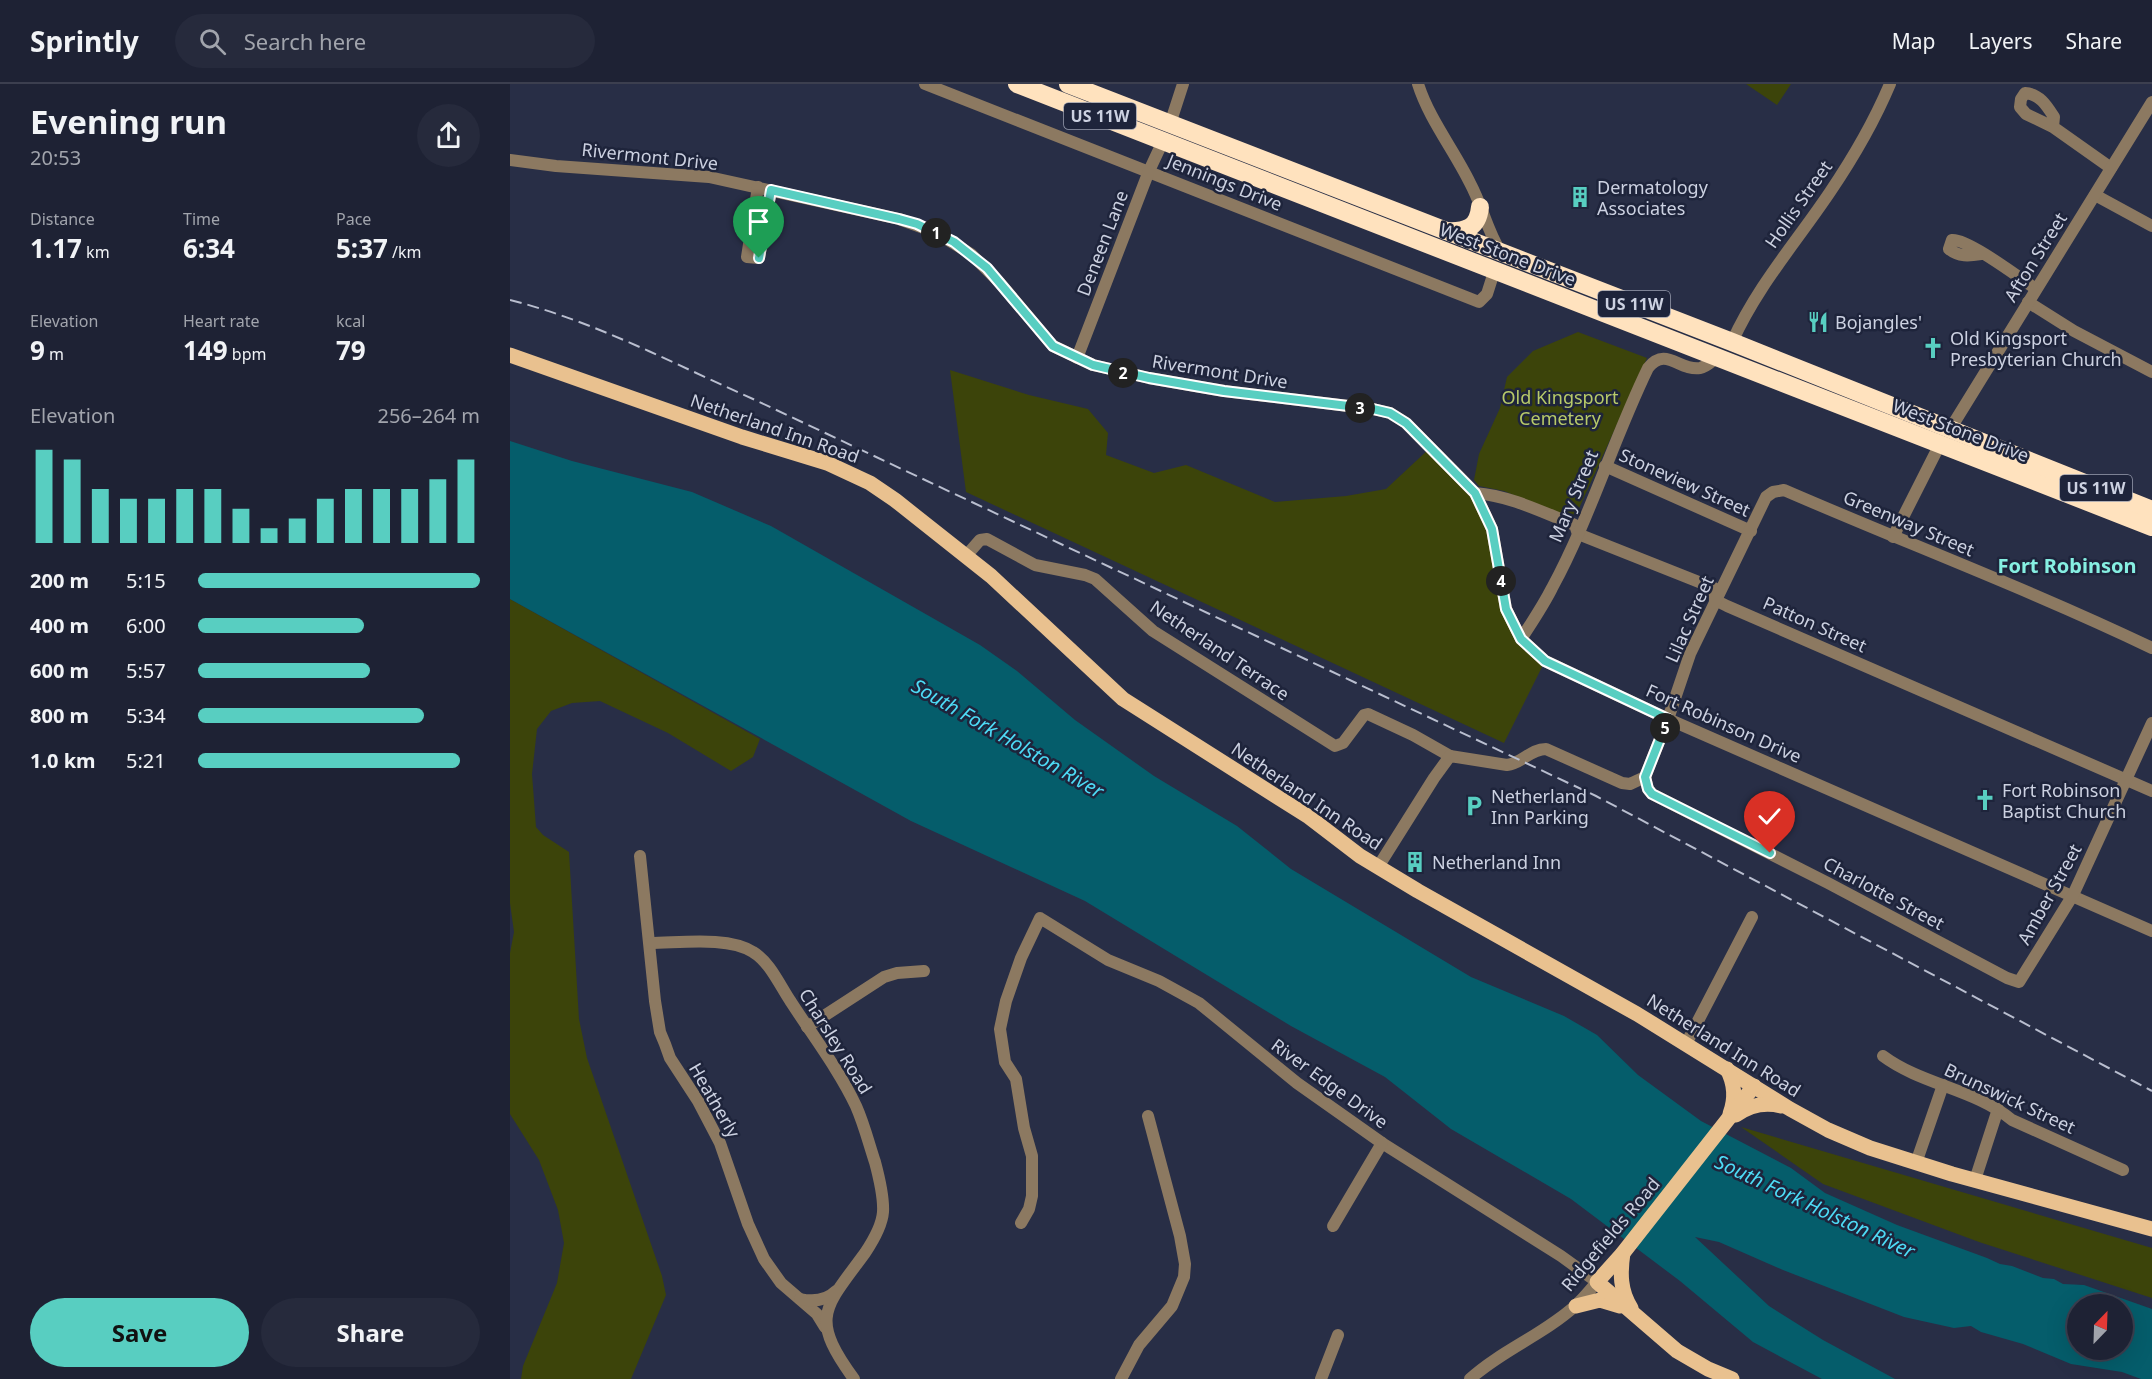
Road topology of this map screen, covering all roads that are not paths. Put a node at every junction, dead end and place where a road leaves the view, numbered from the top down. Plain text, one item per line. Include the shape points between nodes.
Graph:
1 (925, 84) edge
2 (1017, 84) edge
3 (1068, 84) edge
4 (1183, 84) edge
5 (1418, 84) edge
6 (1890, 84) edge
7 (2152, 102) edge
8 (2053, 127) dead end
9 (1166, 133) junction
10 (510, 160) edge
11 (2111, 168) junction
12 (1149, 171) junction
13 (758, 187) junction
14 (771, 190) junction
15 (2095, 195) junction
16 (1480, 207) junction
17 (2152, 226) edge
18 (1443, 231) junction
19 (1501, 252) junction
20 (1981, 254) dead end
21 (1494, 272) junction
22 (2036, 289) junction
23 (2028, 302) junction
24 (1732, 342) junction
25 (510, 355) edge
26 (1716, 357) junction
27 (1077, 358) junction
28 (2152, 372) edge
29 (1857, 393) junction
30 (1865, 416) junction
31 (1406, 423) joint
32 (1945, 437) junction
33 (1605, 466) junction
34 (1784, 490) joint
35 (1475, 493) junction
36 (2152, 510) edge
37 (2152, 527) edge
38 (1751, 531) junction
39 (1578, 534) junction
40 (1893, 537) junction
41 (966, 556) junction
42 (1715, 600) junction
43 (1521, 639) junction
44 (2152, 648) edge
45 (1668, 719) junction
46 (2152, 723) edge
47 (1450, 756) junction
48 (1645, 777) junction
49 (2126, 780) junction
50 (2152, 791) edge
51 (640, 856) dead end
52 (1378, 867) junction
53 (2073, 895) junction
54 (1752, 917) dead end
55 (2152, 931) edge
56 (650, 943) junction
57 (924, 971) dead end
58 (2019, 982) joint
59 (807, 1027) junction
60 (1686, 1044) junction
61 (1883, 1056) dead end
62 (1727, 1069) junction
63 (1943, 1085) junction
64 (1754, 1086) junction
65 (1998, 1108) junction
66 (1790, 1109) junction
67 (1733, 1114) junction
68 (1148, 1116) dead end
69 (1382, 1143) junction
70 (1916, 1163) junction
71 (2123, 1170) dead end
72 (1975, 1180) junction
73 (1022, 1223) dead end
74 (1333, 1226) dead end
75 (2152, 1229) edge
76 (1623, 1253) junction
77 (1597, 1282) junction
78 (841, 1286) junction
79 (800, 1299) junction
80 (1576, 1306) junction
81 (1635, 1316) junction
82 (827, 1333) junction
83 (1338, 1335) dead end
84 (1706, 1374) edge
85 (854, 1379) edge
86 (1121, 1379) edge
87 (1321, 1379) edge
88 (1470, 1379) edge
89 (1732, 1379) edge

1 - 12 street, Jennings Drive
2 - 9 highway, West Stone Drive / US 11W
3 - 9 highway, West Stone Drive / US 11W
4 - 9 street, Deneen Lane
5 - 16 street
6 - 24 street, Hollis Street via 1830,192 1763,283
7 - 11 street, Afton Street
8 - 11 street
9 - 12 street, Deneen Lane
9 - 18 highway, West Stone Drive / US 11W
9 - 21 highway, West Stone Drive / US 11W
10 - 13 street, Rivermont Drive via 687,174
11 - 15 street, Afton Street
12 - 21 street, Jennings Drive via 1479,302 1487,294
12 - 27 street, Deneen Lane
13 - 14 street, Rivermont Drive
13 - 14 street via 747,257 759,258
14 - 27 street, Rivermont Drive via 917,224 954,242 987,268 1053,346
15 - 17 street
15 - 22 street, Afton Street
16 - 18 highway via 1479,219 1471,227
16 - 19 street
18 - 19 highway, West Stone Drive / US 11W
19 - 21 highway
19 - 24 highway, West Stone Drive / US 11W
20 - 22 street
21 - 26 highway, West Stone Drive / US 11W
22 - 23 street, Afton Street
23 - 28 street
23 - 32 street, Afton Street
24 - 26 highway
24 - 29 highway, West Stone Drive / US 11W
25 - 41 main road, Netherland Inn Road via 848,472 895,500
26 - 30 highway, West Stone Drive / US 11W
26 - 33 street, Mary Street via 1703,368 1664,358 1653,362
27 - 31 street, Rivermont Drive via 1110,370 1214,389 1373,409
29 - 30 highway via 1865,404
29 - 32 highway, West Stone Drive / US 11W
30 - 32 highway, West Stone Drive / US 11W
31 - 35 street, Fort Robinson Drive
32 - 36 highway, West Stone Drive / US 11W
32 - 37 highway, West Stone Drive / US 11W
32 - 40 street, Afton Street
33 - 38 street, Stoneview Street
33 - 39 street, Mary Street
34 - 38 street, Lilac Street via 1766,497
34 - 40 street, Greenway Street
35 - 39 street, Patton Street via 1514,500 1575,525
35 - 43 street, Fort Robinson Drive via 1492,529 1506,609
38 - 42 street, Lilac Street
39 - 42 street, Patton Street via 1714,588
39 - 43 street, Mary Street
40 - 44 street, Greenway Street via 2083,615
41 - 47 street, Netherland Terrace via 980,540 987,539 1035,565 1095,579 1153,631 1335,746 1341,745 1368,714
41 - 52 main road, Netherland Inn Road via 1123,699
42 - 45 street, Lilac Street via 1690,654
42 - 49 street, Patton Street
43 - 45 street, Fort Robinson Drive via 1545,661
45 - 48 street, Lilac Street
45 - 53 street, Fort Robinson Drive
46 - 49 street, Amber Street
47 - 48 street via 1507,765 1537,749 1546,749 1622,783
47 - 52 street
48 - 58 street, Charlotte Street via 1652,794
49 - 50 street, Patton Street
49 - 53 street, Amber Street
51 - 56 street, Heatherly
52 - 60 main road, Netherland Inn Road
53 - 55 street, Fort Robinson Drive
53 - 58 street, Amber Street
54 - 60 street
56 - 59 street, Charsley Road via 725,943 753,952 766,964
56 - 79 street, Heatherly via 657,1019 670,1058 720,1143 760,1252 781,1283
57 - 59 street via 885,977
59 - 78 street, Charsley Road via 856,1107 882,1195 879,1227
60 - 62 main road, Netherland Inn Road
61 - 63 street, Brunswick Street via 1901,1069
62 - 64 main road, Netherland Inn Road
62 - 67 main road via 1734,1092
63 - 65 street, Brunswick Street
63 - 70 street
64 - 66 main road, Netherland Inn Road
64 - 67 main road, Ridgefields Road
65 - 71 street, Brunswick Street via 2012,1120
65 - 72 street
66 - 67 main road via 1766,1104
66 - 70 main road, Netherland Inn Road via 1870,1148
67 - 76 main road, Ridgefields Road
68 - 86 street via 1180,1236 1184,1277 1172,1306 1140,1345
69 - 73 street, River Edge Drive via 1297,1083 1199,1003 1107,960 1040,918 1021,958 1000,1029 1005,1062 1016,1078 1032,1156 1032,1196
69 - 74 street
69 - 77 street, River Edge Drive
70 - 72 main road, Netherland Inn Road
72 - 75 main road, Netherland Inn Road
76 - 77 main road, Ridgefields Road
76 - 81 main road via 1623,1294
77 - 80 street, Ridgefields Road
77 - 81 main road
78 - 79 street via 823,1300
78 - 82 street via 828,1309
79 - 82 street, Heatherly via 817,1314
80 - 81 main road via 1591,1301 1610,1302
80 - 88 street, Ridgefields Road
81 - 84 main road
82 - 85 street, Heatherly via 834,1351
83 - 87 street
84 - 89 main road

